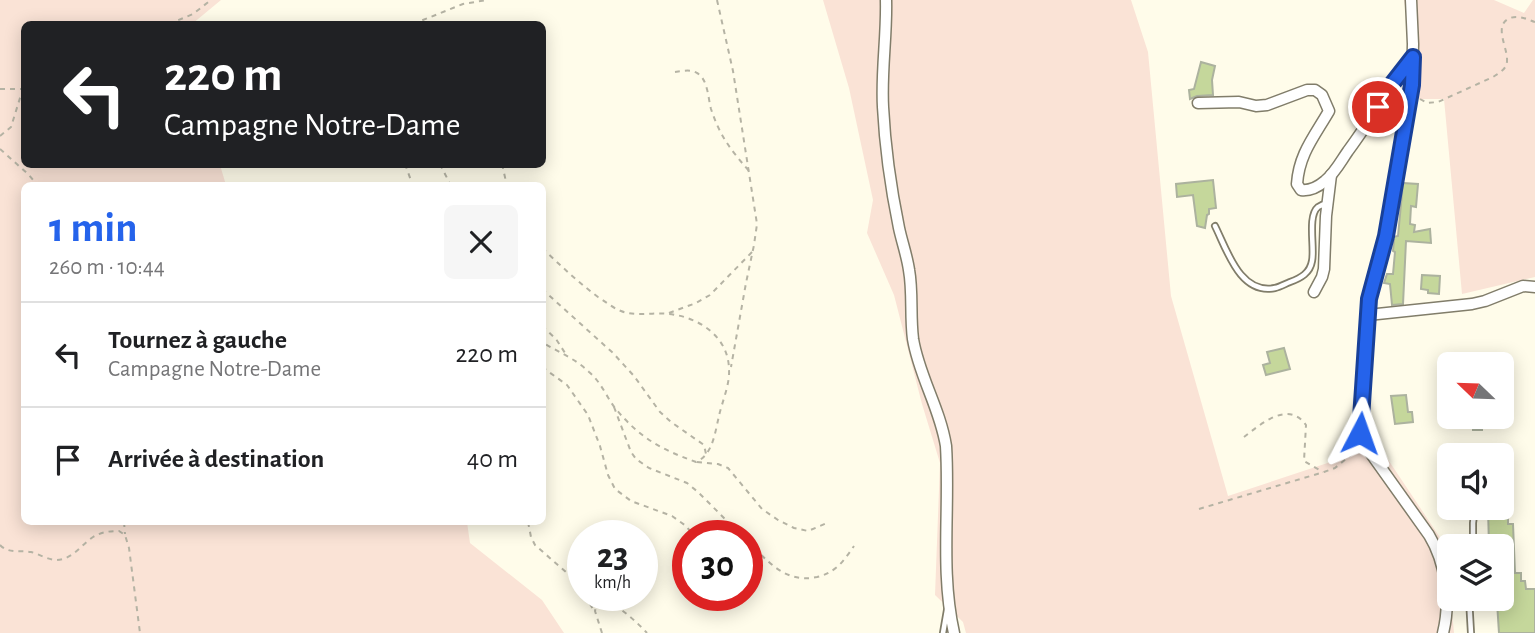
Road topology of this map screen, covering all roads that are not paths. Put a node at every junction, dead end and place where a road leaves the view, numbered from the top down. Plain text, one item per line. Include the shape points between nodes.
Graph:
1 (886, 0) edge
2 (1410, 0) edge
3 (1413, 57) junction
4 (1198, 103) dead end
5 (1331, 175) junction
6 (1328, 203) junction
7 (1215, 226) dead end
8 (1535, 287) edge
9 (1314, 292) dead end
10 (1368, 315) junction
11 (1437, 552) edge
12 (948, 600) junction
13 (1446, 611) edge
14 (1470, 611) edge
15 (943, 633) edge
16 (954, 633) edge
17 (1443, 633) edge
18 (1471, 633) edge

1 - 12 street via 885,125 909,270 913,338 946,446
2 - 3 street
3 - 5 street
3 - 10 street via 1386,236
4 - 5 street via 1267,105 1315,90 1329,111 1300,162 1297,184 1307,191
5 - 6 street
6 - 7 lane via 1313,216 1312,261 1307,272 1303,278 1274,288 1255,286 1241,275
6 - 9 street via 1324,269
8 - 10 street via 1523,286 1472,304
10 - 11 street via 1360,433
12 - 15 lane
12 - 16 street
13 - 17 street
14 - 18 lane

